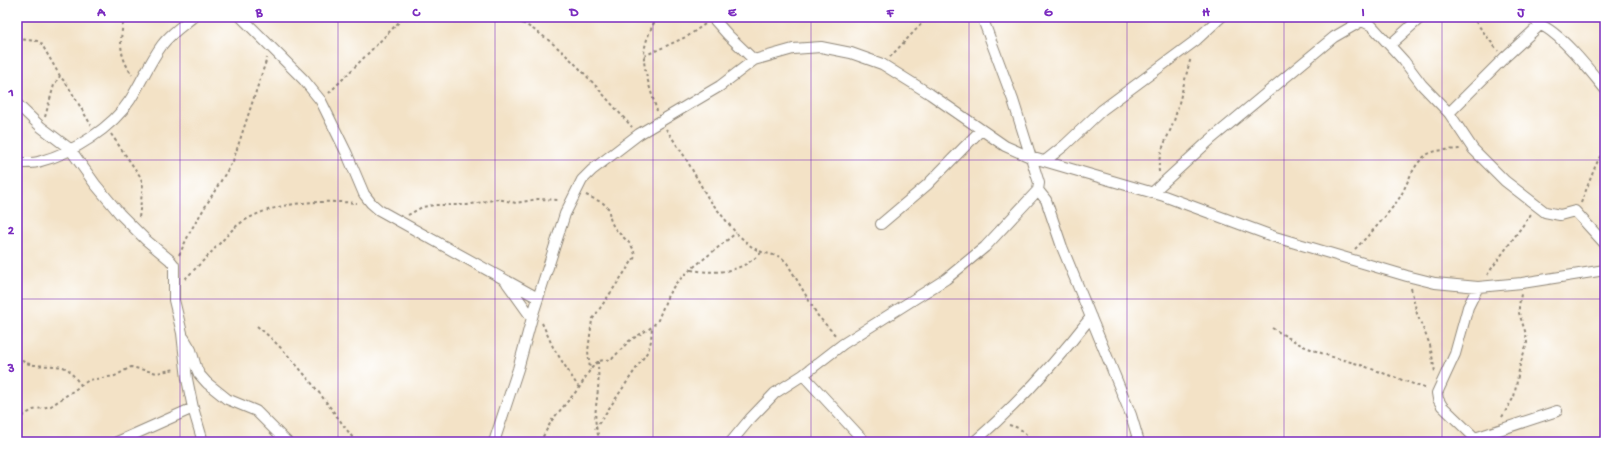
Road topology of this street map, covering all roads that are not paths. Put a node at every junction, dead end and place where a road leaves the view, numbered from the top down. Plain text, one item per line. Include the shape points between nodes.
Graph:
1 (193, 17) edge
2 (241, 17) edge
3 (982, 17) edge
4 (1220, 17) edge
5 (1421, 17) edge
6 (1531, 17) edge
7 (712, 18) edge
8 (1540, 25) junction
9 (1390, 45) junction
10 (754, 60) junction
11 (1605, 89) edge
12 (17, 104) edge
13 (1449, 113) junction
14 (981, 130) junction
15 (70, 149) junction
16 (1030, 157) junction
17 (1045, 161) junction
18 (17, 163) edge
19 (1038, 190) junction
20 (1152, 193) junction
21 (880, 224) dead end
22 (1605, 244) edge
23 (1605, 270) edge
24 (504, 280) junction
25 (1478, 288) junction
26 (538, 298) junction
27 (532, 316) junction
28 (1091, 317) junction
29 (182, 332) junction
30 (803, 375) junction
31 (193, 408) junction
32 (1556, 411) dead end
33 (117, 442) edge
34 (203, 442) edge
35 (287, 442) edge
36 (494, 442) edge
37 (731, 442) edge
38 (866, 442) edge
39 (974, 442) edge
40 (1139, 442) edge

1 - 15 street via 162,44 129,101 106,127
2 - 24 street via 304,80 321,101 364,194 371,203
3 - 16 street via 1013,100
4 - 17 street via 1195,41 1102,110 1066,145
5 - 9 street
6 - 8 street
7 - 10 street
8 - 11 street via 1571,49
8 - 13 street
9 - 13 street via 1422,85
9 - 20 street via 1372,26 1364,22 1345,30 1210,140
10 - 14 street via 793,49 821,47 852,53 882,64
10 - 26 street via 720,86 638,134 582,180 565,214
12 - 15 street via 40,128
13 - 22 street via 1474,149 1505,181 1545,212 1577,213
14 - 16 street via 1005,146
14 - 21 street via 927,185
15 - 18 street via 40,162
15 - 29 street via 95,184 137,231 174,265 174,300
16 - 17 street
16 - 19 street via 1039,183
17 - 20 street
19 - 28 street via 1046,200
19 - 30 street via 985,247 946,279 843,344
20 - 25 street via 1275,237 1346,259 1435,283
23 - 25 street
24 - 26 street
24 - 27 street
25 - 32 street via 1468,307 1454,354 1439,391 1438,399 1442,406 1474,438
26 - 27 street
27 - 36 street
28 - 39 street via 1068,347
28 - 40 street via 1131,415
29 - 31 street
29 - 35 street via 199,374 228,399 256,411
30 - 37 street via 775,393
30 - 38 street
31 - 33 street
31 - 34 street

